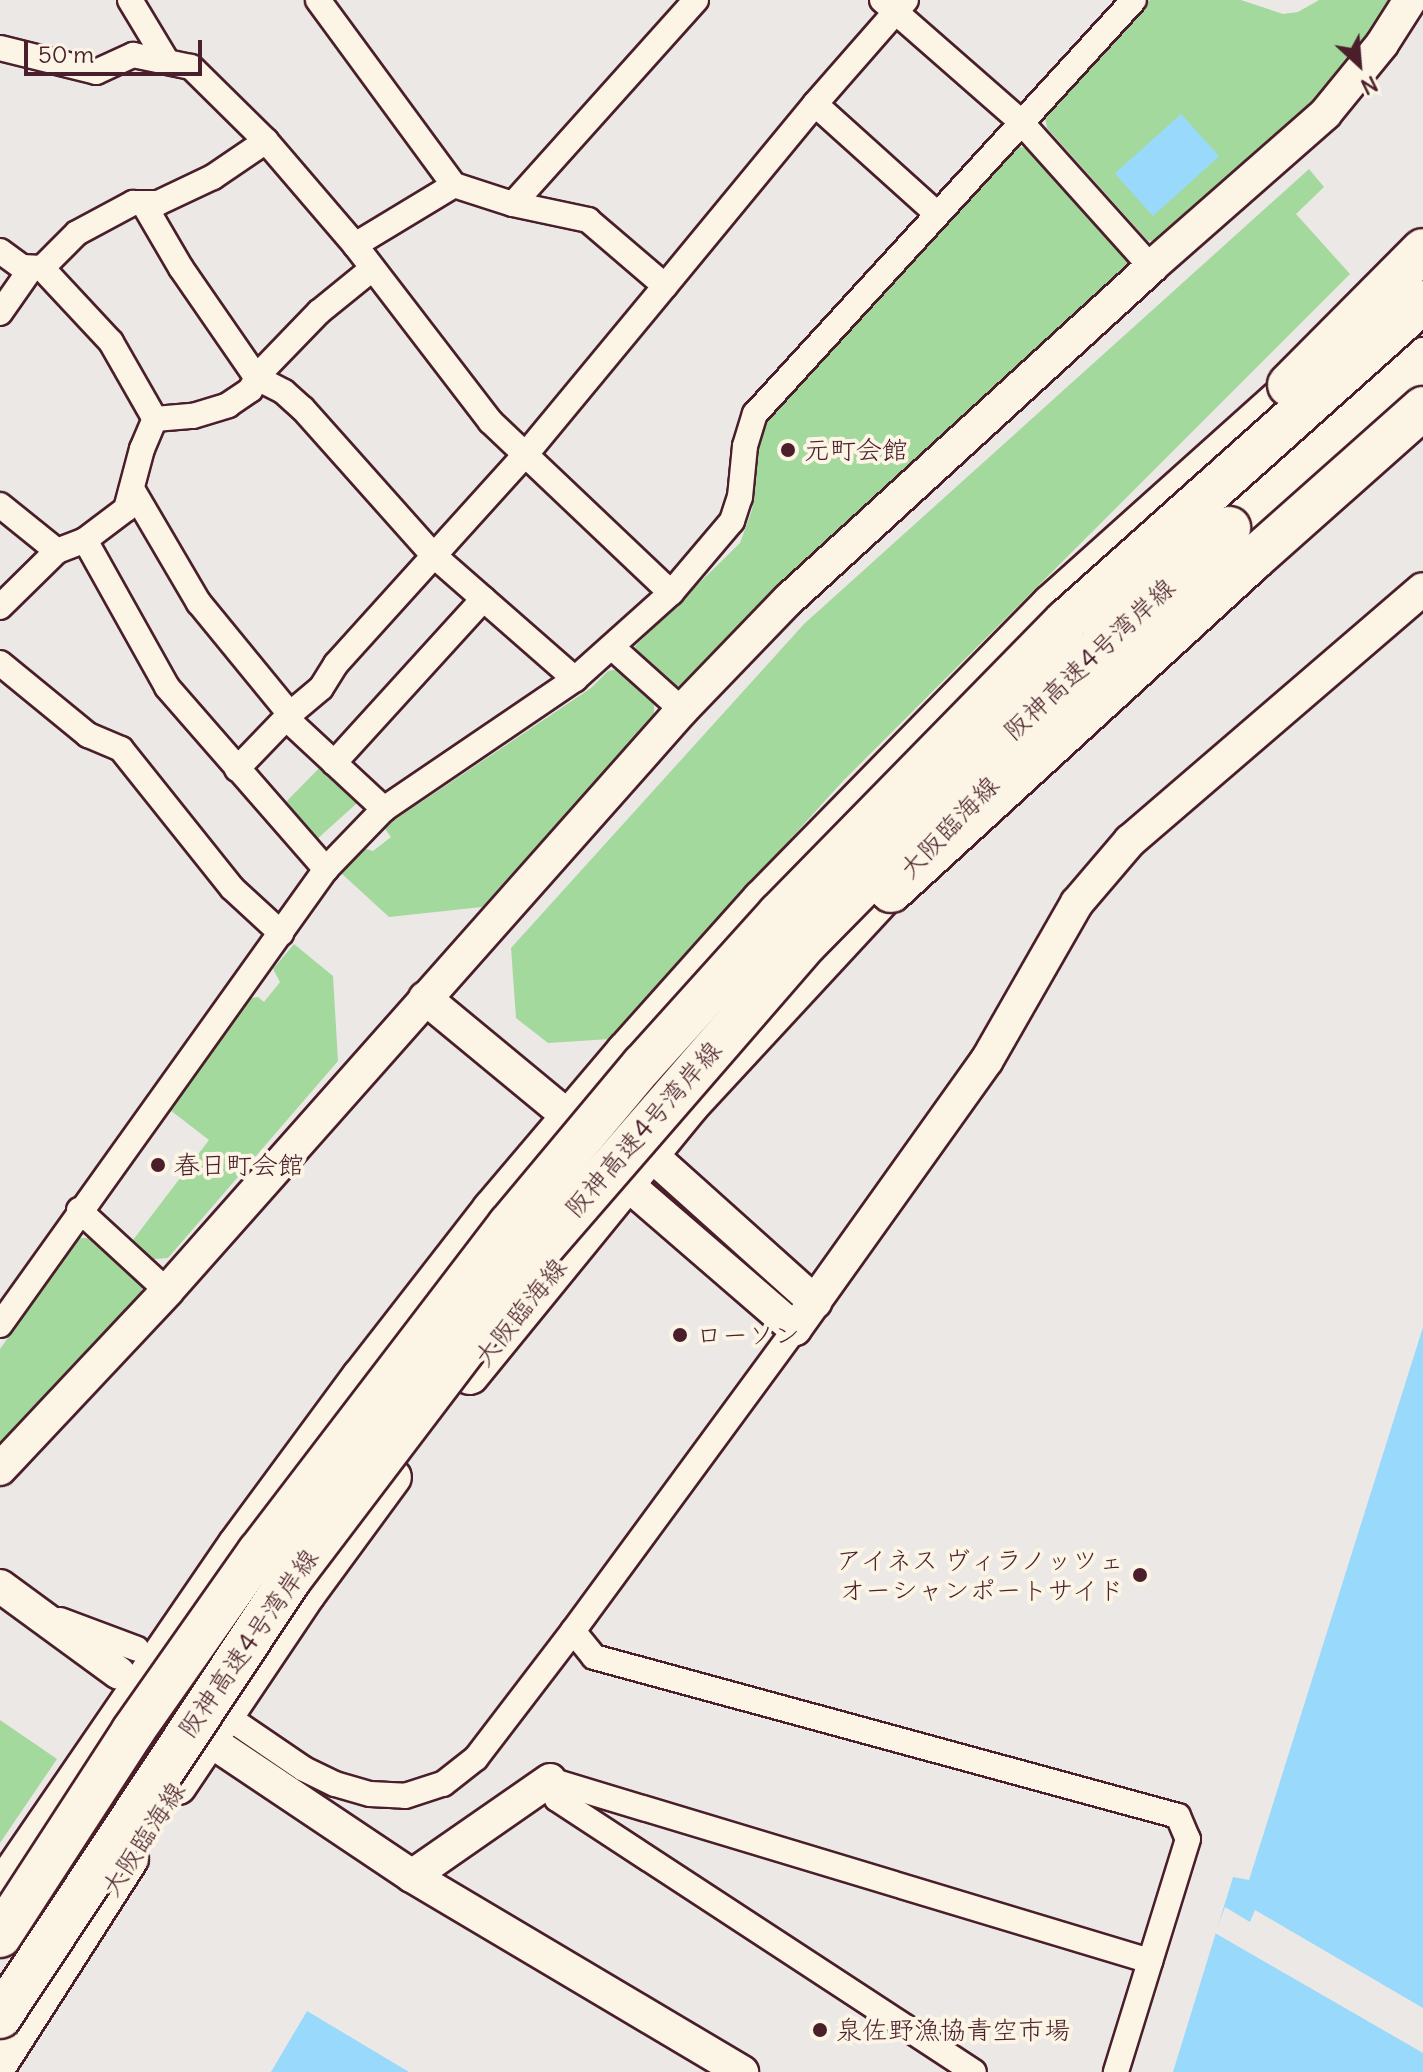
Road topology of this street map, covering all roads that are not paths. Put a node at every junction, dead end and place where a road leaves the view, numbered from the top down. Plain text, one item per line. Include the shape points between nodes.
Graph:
1 (130, 0) edge
2 (318, 0) edge
3 (696, 0) edge
4 (1134, 0) edge
5 (1410, 0) edge
6 (894, 4) edge
7 (0, 48) edge
8 (165, 58) junction
9 (815, 104) junction
10 (1020, 121) junction
11 (266, 141) junction
12 (454, 185) junction
13 (143, 203) junction
14 (513, 204) junction
15 (936, 213) junction
16 (355, 245) junction
17 (1423, 250) edge
18 (0, 251) edge
19 (1151, 267) junction
20 (36, 269) junction
21 (372, 269) junction
22 (1423, 272) edge
23 (665, 286) junction
24 (1423, 302) edge
25 (0, 313) edge
26 (1423, 359) edge
27 (257, 378) junction
28 (1423, 383) edge
29 (1423, 408) edge
30 (155, 419) junction
31 (526, 454) junction
32 (132, 489) junction
33 (0, 505) edge
34 (85, 540) junction
35 (57, 551) junction
36 (432, 554) junction
37 (1423, 589) edge
38 (671, 593) junction
39 (483, 599) junction
40 (0, 607) edge
41 (1066, 621) junction
42 (613, 648) junction
43 (0, 663) edge
44 (575, 679) junction
45 (682, 710) junction
46 (288, 716) junction
47 (334, 763) junction
48 (237, 769) junction
49 (384, 809) junction
50 (326, 869) junction
51 (281, 933) junction
52 (425, 998) junction
53 (674, 1091) junction
54 (570, 1118) junction
55 (650, 1154) junction
56 (627, 1184) junction
57 (79, 1210) junction
58 (167, 1291) junction
59 (815, 1302) junction
60 (0, 1325) edge
61 (795, 1329) junction
62 (0, 1469) edge
63 (0, 1586) edge
64 (573, 1631) junction
65 (128, 1661) dead end
66 (225, 1733) joint
67 (550, 1780) junction
68 (412, 1876) junction
69 (0, 1890) edge
70 (0, 1936) edge
71 (1150, 1961) junction
72 (0, 2017) edge
73 (0, 2062) edge
74 (742, 2072) edge
75 (974, 2072) edge
76 (1116, 2072) edge

1 - 8 street
2 - 12 street
3 - 14 street
4 - 10 street
5 - 19 street via 1325,114
6 - 9 street
6 - 10 street
7 - 8 street via 96,72 133,55
8 - 11 street via 191,67
9 - 15 street
9 - 23 street
10 - 15 street
10 - 19 street
11 - 13 street via 213,177 158,203
11 - 16 street
12 - 14 street
12 - 16 street
13 - 20 street via 133,203 77,233
13 - 27 street
14 - 23 street via 588,220
15 - 38 street via 755,414 732,521
16 - 21 street
17 - 41 highway, bridge via 1171,503
18 - 20 street
19 - 45 street via 788,600
20 - 25 street
20 - 30 street via 111,342
21 - 27 street via 319,312
21 - 31 street via 491,422
22 - 54 main road via 1050,604 772,888
23 - 31 street
24 - 41 highway, 阪神高速4号湾岸線, bridge
26 - 53 highway, 阪神高速4号湾岸線, bridge via 1084,661 809,940
27 - 30 street via 250,390 228,405 193,416
27 - 36 street via 303,409
28 - 55 main road, 大阪臨海線 via 1082,692 961,813
29 - 53 highway, bridge
30 - 32 street
31 - 36 street
31 - 38 street
32 - 34 street via 126,509
32 - 46 street via 199,603
33 - 35 street
34 - 35 street
34 - 48 street via 167,687
35 - 40 street
36 - 39 street
36 - 46 street via 321,688
37 - 59 street via 1130,841 1094,882 987,1060
38 - 42 street
39 - 44 street
39 - 47 street
41 - 70 highway, 阪神高速4号湾岸線, bridge via 779,914 509,1225 259,1552 133,1731
42 - 44 street
42 - 45 street
43 - 51 street via 88,735 121,749 232,888
44 - 49 street
45 - 52 street
46 - 47 street
46 - 48 street
47 - 49 street
48 - 50 street
49 - 50 street
50 - 51 street
51 - 57 street
52 - 54 street
52 - 58 street
53 - 72 highway, 阪神高速4号湾岸線, bridge via 540,1250 290,1579
54 - 55 street
54 - 56 street
54 - 69 main road via 463,1245 237,1544
55 - 56 main road, 大阪臨海線
55 - 59 street
56 - 61 street
56 - 73 main road, 大阪臨海線 via 445,1407 307,1594
57 - 58 street
57 - 60 street
58 - 62 street
59 - 61 street
61 - 64 street
63 - 65 street
64 - 66 street via 476,1758 443,1784 405,1796 335,1784
64 - 71 street via 594,1657 1178,1816 1188,1839
66 - 68 street
67 - 68 street
67 - 71 street
67 - 75 street via 557,1799
68 - 74 street
71 - 76 street

